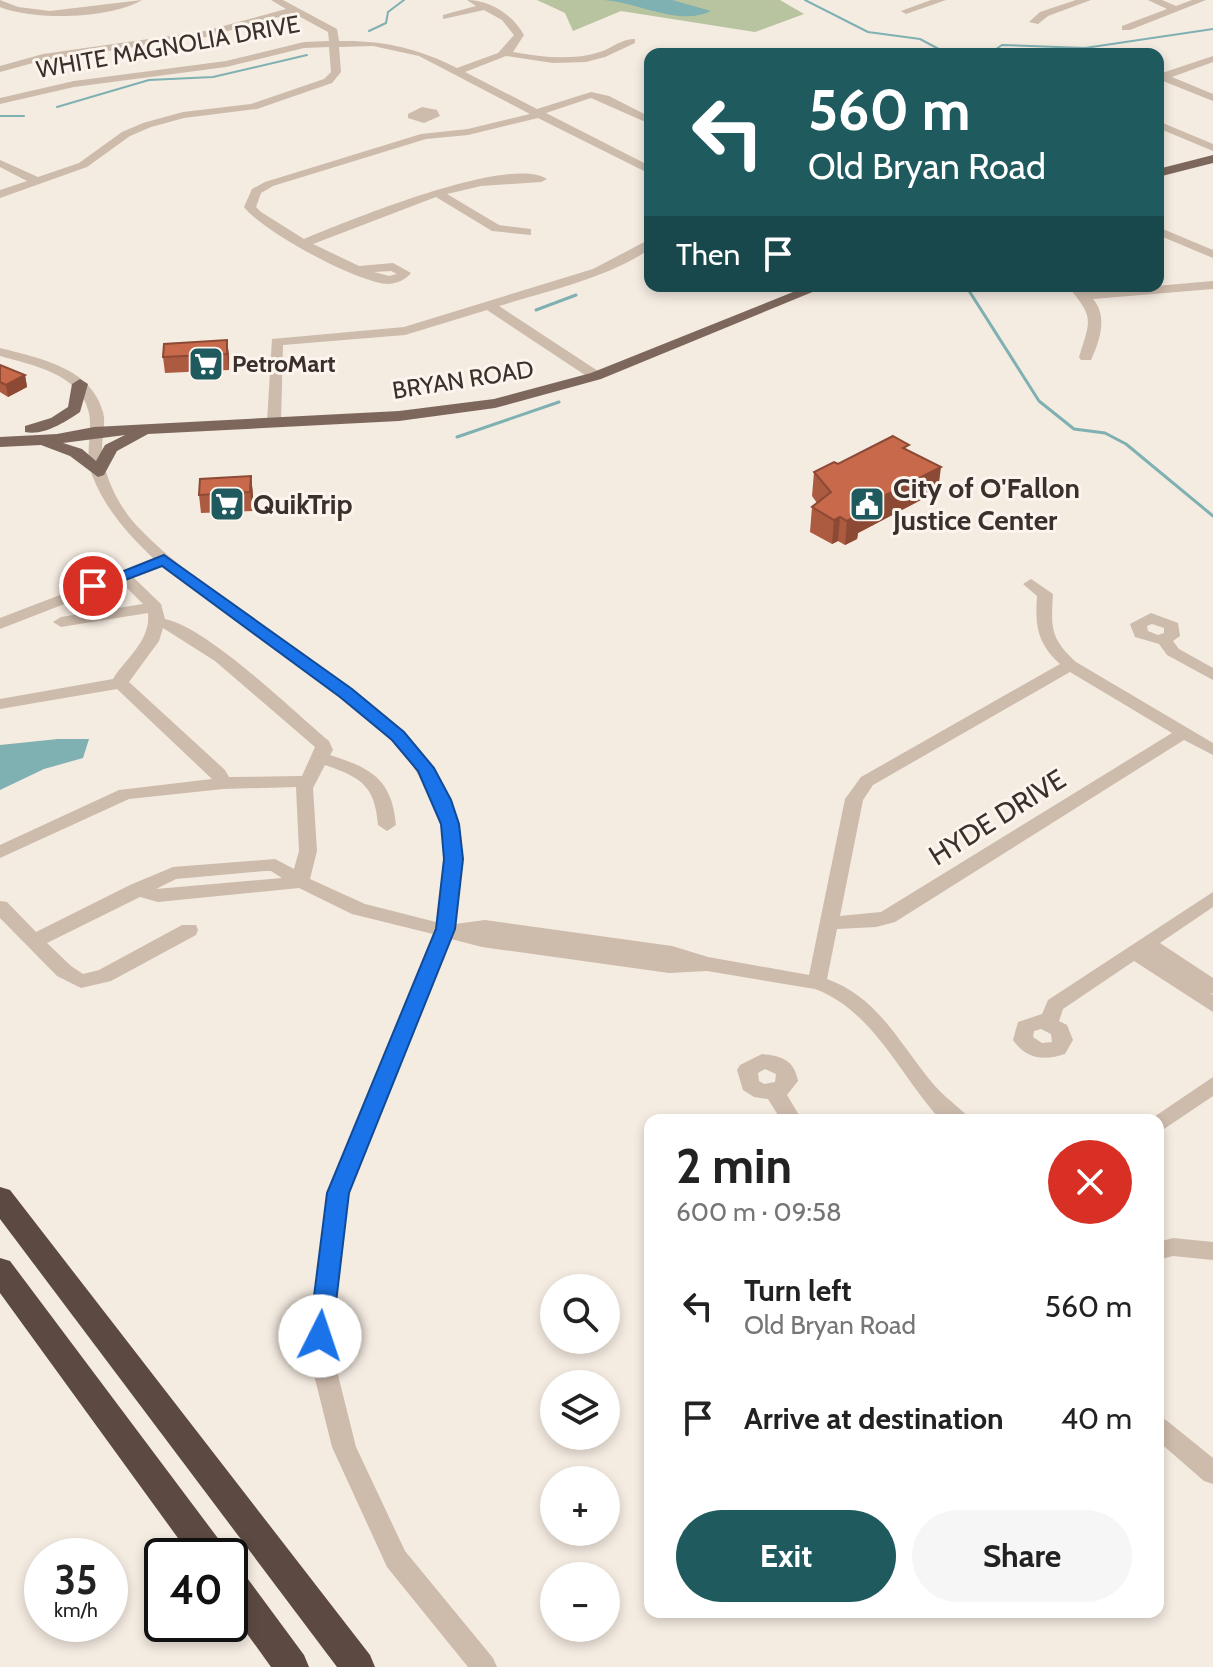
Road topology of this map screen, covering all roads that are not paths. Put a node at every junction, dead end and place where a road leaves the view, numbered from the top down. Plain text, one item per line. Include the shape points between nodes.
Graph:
1 (134, 0) edge
2 (276, 0) edge
3 (472, 0) edge
4 (941, 0) edge
5 (1086, 0) edge
6 (1153, 0) edge
7 (1201, 0) edge
8 (0, 3) edge
9 (485, 6) junction
10 (1175, 9) junction
11 (294, 10) junction
12 (906, 11) dead end
13 (447, 17) dead end
14 (1034, 22) dead end
15 (1126, 28) dead end
16 (631, 41) dead end
17 (333, 42) junction
18 (505, 53) junction
19 (1213, 59) edge
20 (0, 69) edge
21 (457, 71) junction
22 (1164, 75) edge
23 (1164, 78) edge
24 (1213, 98) edge
25 (0, 101) edge
26 (537, 112) junction
27 (644, 118) edge
28 (428, 119) dead end
29 (1164, 127) edge
30 (437, 134) junction
31 (1213, 148) edge
32 (1213, 159) edge
33 (0, 163) edge
34 (644, 168) edge
35 (1164, 171) edge
36 (541, 179) dead end
37 (37, 181) junction
38 (0, 194) edge
39 (439, 194) junction
40 (527, 232) dead end
41 (1164, 234) edge
42 (304, 243) junction
43 (644, 247) edge
44 (1213, 254) edge
45 (360, 270) dead end
46 (1213, 285) edge
47 (1164, 287) edge
48 (805, 292) edge
49 (1080, 292) edge
50 (490, 306) junction
51 (0, 352) edge
52 (1086, 357) dead end
53 (596, 376) junction
54 (80, 384) junction
55 (274, 422) junction
56 (148, 429) junction
57 (0, 431) edge
58 (94, 432) junction
59 (26, 435) junction
60 (0, 442) edge
61 (98, 472) junction
62 (164, 560) junction
63 (122, 575) junction
64 (1031, 584) dead end
65 (156, 615) junction
66 (61, 622) dead end
67 (0, 624) edge
68 (1163, 639) dead end
69 (1070, 665) junction
70 (1213, 675) edge
71 (121, 683) junction
72 (0, 704) edge
73 (1184, 733) junction
74 (1213, 750) edge
75 (320, 758) junction
76 (306, 781) junction
77 (223, 783) junction
78 (387, 825) dead end
79 (0, 852) edge
80 (300, 882) junction
81 (1213, 898) edge
82 (0, 907) edge
83 (831, 923) junction
84 (445, 929) junction
85 (189, 930) dead end
86 (34, 941) junction
87 (1141, 948) junction
88 (817, 983) junction
89 (1213, 987) edge
90 (1213, 1005) edge
91 (1048, 1023) dead end
92 (1213, 1085) edge
93 (775, 1092) dead end
94 (788, 1114) edge
95 (950, 1114) edge
96 (1164, 1121) edge
97 (0, 1198) edge
98 (1164, 1249) edge
99 (1213, 1251) edge
100 (0, 1270) edge
101 (1164, 1432) edge
102 (1213, 1473) edge
103 (198, 1538) edge
104 (248, 1607) edge
105 (292, 1667) edge
106 (358, 1667) edge
107 (484, 1667) edge

1 - 8 street via 50,14 17,11
2 - 11 street
3 - 9 street
4 - 12 street
5 - 14 street
6 - 10 street
7 - 10 street
9 - 13 street
9 - 18 street via 515,25 519,35
10 - 15 street
11 - 17 street via 330,29
11 - 20 street via 184,38 43,57
16 - 18 street via 581,60
17 - 21 street, WHITE MAGNOLIA DRIVE via 400,48
17 - 25 street, WHITE MAGNOLIA DRIVE
17 - 37 street via 336,72 319,86 253,107 160,120 126,134 83,165
18 - 21 street
19 - 22 street
21 - 26 street, WHITE MAGNOLIA DRIVE
23 - 24 street
26 - 27 street via 591,95
26 - 30 street via 468,132
26 - 34 street, WHITE MAGNOLIA DRIVE
28 - 30 street
29 - 31 street
30 - 42 street via 256,191 252,213
32 - 35 main road
33 - 37 street
36 - 39 street via 483,180
37 - 38 street
39 - 40 street via 496,228
39 - 42 street
41 - 44 street
42 - 45 street
43 - 50 street via 597,272
46 - 47 street
48 - 53 main road, BRYAN ROAD
49 - 52 street via 1094,308 1095,329
50 - 53 street
50 - 55 street via 377,336 277,342
51 - 54 street via 49,365
53 - 55 main road, BRYAN ROAD via 473,408
54 - 58 street via 96,412
54 - 59 main road via 75,409
55 - 56 main road, BRYAN ROAD
56 - 58 main road, BRYAN ROAD
56 - 61 main road via 111,448
57 - 59 main road, BRYAN ROAD
58 - 59 main road, BRYAN ROAD via 57,439
58 - 61 street
59 - 60 main road, BRYAN ROAD
59 - 61 main road via 64,446
61 - 62 street via 121,517
62 - 63 street
62 - 84 street via 346,693 414,753 435,785 450,824 453,859
63 - 65 street
63 - 67 street
64 - 69 street via 1047,598 1046,636
65 - 66 street
65 - 71 street via 151,641
65 - 75 street via 227,662 320,741
68 - 70 street via 1173,652
69 - 73 street
69 - 83 street via 867,781 854,799
71 - 72 street
71 - 77 street
73 - 74 street
73 - 83 street, HYDE DRIVE via 888,917
75 - 76 street
75 - 78 street via 352,769 380,790
76 - 77 street
76 - 80 street via 308,851
77 - 79 street via 125,794
80 - 84 street via 359,909
80 - 86 street via 275,865 184,871
81 - 87 street
82 - 86 street
83 - 88 street
84 - 88 street via 482,940 669,966 707,964
84 - 107 street via 338,1193 320,1336 344,1447 396,1559
85 - 86 street via 93,980 73,979
87 - 89 street
87 - 90 street
87 - 91 street via 1055,1005
88 - 95 street via 870,1014
92 - 96 street
93 - 94 street
97 - 106 highway
98 - 99 street
100 - 103 highway
101 - 102 street
104 - 105 highway

